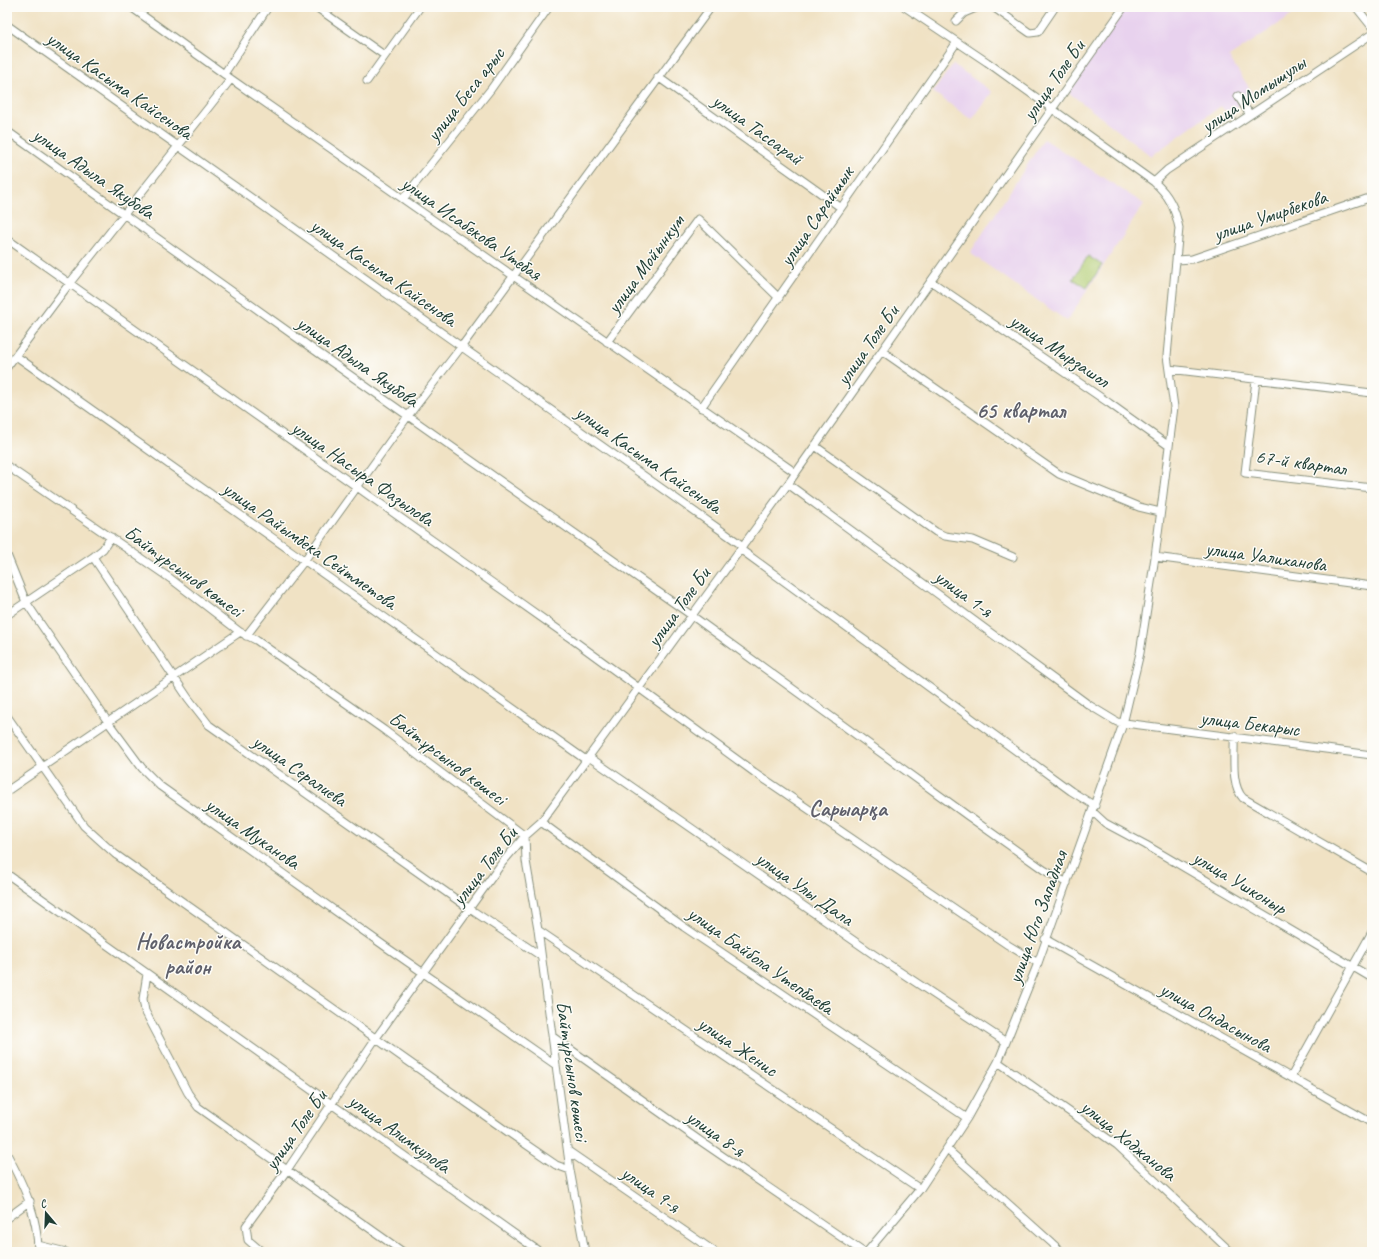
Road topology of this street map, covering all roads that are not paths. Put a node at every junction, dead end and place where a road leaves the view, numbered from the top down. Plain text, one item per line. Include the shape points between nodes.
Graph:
1 (131, 7) edge
2 (268, 7) edge
3 (316, 7) edge
4 (420, 7) edge
5 (549, 7) edge
6 (711, 7) edge
7 (905, 7) edge
8 (978, 7) edge
9 (993, 7) edge
10 (1055, 7) edge
11 (1124, 7) edge
12 (1356, 7) edge
13 (956, 21) dead end
14 (7, 25) edge
15 (1372, 27) edge
16 (1372, 34) edge
17 (957, 42) junction
18 (384, 55) junction
19 (224, 74) junction
20 (658, 77) junction
21 (231, 79) junction
22 (367, 81) dead end
23 (1238, 96) dead end
24 (1052, 110) junction
25 (1250, 115) junction
26 (7, 131) edge
27 (178, 145) junction
28 (1154, 182) junction
29 (1372, 197) edge
30 (403, 199) junction
31 (840, 207) junction
32 (125, 214) junction
33 (7, 239) edge
34 (1177, 260) junction
35 (512, 275) junction
36 (932, 282) junction
37 (69, 284) junction
38 (779, 298) junction
39 (607, 342) junction
40 (462, 346) junction
41 (882, 351) junction
42 (16, 356) junction
43 (7, 367) edge
44 (1169, 369) junction
45 (1256, 380) junction
46 (1372, 393) edge
47 (701, 408) junction
48 (408, 416) junction
49 (815, 446) junction
50 (1169, 446) junction
51 (7, 466) edge
52 (796, 473) junction
53 (788, 484) junction
54 (356, 488) junction
55 (1372, 488) edge
56 (1160, 512) junction
57 (111, 537) junction
58 (742, 547) junction
59 (7, 555) edge
60 (93, 557) junction
61 (1014, 557) dead end
62 (1155, 557) junction
63 (304, 561) junction
64 (1372, 586) edge
65 (26, 602) junction
66 (7, 615) edge
67 (691, 615) junction
68 (243, 634) junction
69 (174, 677) junction
70 (639, 688) junction
71 (7, 716) edge
72 (108, 722) junction
73 (1124, 724) junction
74 (1234, 736) junction
75 (1372, 755) edge
76 (588, 759) junction
77 (42, 767) junction
78 (7, 791) edge
79 (1094, 809) junction
80 (541, 822) junction
81 (525, 836) junction
82 (1372, 872) edge
83 (7, 874) edge
84 (1067, 883) junction
85 (470, 909) junction
86 (538, 930) junction
87 (1372, 932) edge
88 (1045, 939) junction
89 (541, 956) junction
90 (1038, 963) junction
91 (1353, 968) junction
92 (423, 973) junction
93 (147, 974) junction
94 (1372, 978) edge
95 (553, 1037) junction
96 (376, 1038) junction
97 (1006, 1042) junction
98 (998, 1062) junction
99 (556, 1065) junction
100 (1291, 1077) junction
101 (332, 1104) junction
102 (967, 1118) junction
103 (1372, 1123) edge
104 (947, 1149) junction
105 (568, 1151) junction
106 (7, 1154) edge
107 (287, 1170) junction
108 (570, 1170) junction
109 (920, 1189) junction
110 (30, 1201) junction
111 (7, 1218) edge
112 (38, 1249) edge
113 (871, 1251) edge
114 (66, 1252) edge
115 (262, 1252) edge
116 (403, 1252) edge
117 (540, 1252) edge
118 (585, 1252) edge
119 (715, 1252) edge
120 (863, 1252) edge
121 (1062, 1252) edge
122 (1231, 1252) edge

1 - 19 street, улица Исабекова Утебая
2 - 19 street
3 - 18 street
4 - 18 street
5 - 30 street, улица Беса арыс via 490,89
6 - 20 street
7 - 17 street, улица Юго Западная
8 - 13 street via 964,13
9 - 10 street via 1030,34 1034,34
11 - 24 street, улица Толе Би
12 - 15 street
14 - 27 street, улица Касыма Кайсенова
16 - 25 street, улица Момышулы
17 - 24 street, улица Юго Западная
17 - 31 street, улица Сарайшык
18 - 22 street
19 - 21 street, улица Исабекова Утебая
20 - 31 street, улица Тассарай
20 - 35 street
21 - 27 street
21 - 30 street, улица Исабекова Утебая
23 - 25 street
24 - 28 street, улица Юго Западная
24 - 36 street, улица Толе Би
25 - 28 street, улица Момышулы
26 - 32 street, улица Адыла Якубова
27 - 32 street
27 - 40 street, улица Касыма Кайсенова
28 - 34 street, улица Юго Западная via 1169,198 1177,216
29 - 34 street, улица Умирбекова via 1192,259
30 - 35 street, улица Исабекова Утебая
31 - 38 street, улица Сарайшык
32 - 37 street
32 - 48 street, улица Адыла Якубова
33 - 37 street, улица Насыра Фазылова
34 - 44 street, улица Юго Западная via 1167,341
35 - 39 street, улица Исабекова Утебая
35 - 40 street
36 - 41 street, улица Толе Би
36 - 50 street, улица Мырзашол
37 - 42 street
37 - 54 street, улица Насыра Фазылова
38 - 39 street, улица Мойынкум via 698,219
38 - 47 street, улица Сарайшык
39 - 47 street, улица Исабекова Утебая
40 - 48 street
40 - 58 street, улица Касыма Кайсенова
41 - 49 street, улица Толе Би
41 - 56 street via 1059,474 1139,507
42 - 43 street
42 - 63 street, улица Райымбека Сейтметова
44 - 45 street
44 - 50 street, улица Юго Западная via 1174,407
45 - 46 street
45 - 55 street, 67-й квартал via 1245,473
47 - 52 street, улица Исабекова Утебая
48 - 54 street
48 - 67 street, улица Адыла Якубова
49 - 52 street, улица Толе Би
49 - 61 street, улица 1-я via 936,532 945,536 973,540
50 - 56 street, улица Юго Западная
51 - 57 street, Байтұрсынов көшесі
52 - 53 street, улица Толе Би
53 - 58 street, улица Толе Би
53 - 73 street, улица 1-я via 1089,705
54 - 63 street
54 - 70 street, улица Насыра Фазылова
56 - 62 street, улица Юго Западная
57 - 60 street via 103,549
57 - 68 street, Байтұрсынов көшесі
58 - 67 street, улица Толе Би
58 - 79 street, улица Касыма Кайсенова
59 - 65 street, улица Муканова
60 - 65 street
60 - 69 street, улица Сералиева
62 - 64 street, улица Уалиханова
62 - 73 street, улица Юго Западная via 1140,653
63 - 68 street
63 - 76 street, улица Райымбека Сейтметова
65 - 66 street
65 - 72 street, улица Муканова
67 - 70 street, улица Толе Би
67 - 84 street, улица Адыла Якубова via 968,816 1044,870
68 - 69 street
68 - 81 street, Байтұрсынов көшесі via 256,640 384,730
69 - 72 street
69 - 85 street, улица Сералиева via 209,725
70 - 76 street, улица Толе Би
70 - 90 street, улица Насыра Фазылова via 754,772
71 - 77 street
72 - 77 street
72 - 92 street, улица Муканова via 142,768 160,786
73 - 74 street, улица Бекарыс
73 - 79 street, улица Юго Западная
74 - 75 street, улица Бекарыс
74 - 82 street via 1236,787 1243,798
76 - 80 street, улица Толе Би
76 - 97 street, улица Улы Дала
77 - 78 street
77 - 96 street via 84,826 115,854
79 - 84 street, улица Юго Западная
79 - 91 street, улица Ушконыр via 1105,823
80 - 81 street, улица Толе Би
80 - 102 street, улица Байбола Утепбаева via 684,926
81 - 85 street, улица Толе Би via 502,863
81 - 86 street, Байтұрсынов көшесі via 526,861
83 - 93 street, улица Алимкулова
84 - 88 street, улица Юго Западная
85 - 89 street, улица Сералиева
85 - 92 street, улица Толе Би
86 - 89 street, Байтұрсынов көшесі
86 - 109 street, улица Женис
87 - 91 street
88 - 90 street, улица Юго Западная
88 - 100 street, улица Ондасынова
89 - 95 street, Байтұрсынов көшесі
90 - 97 street, улица Юго Западная
91 - 94 street, улица Ушконыр
91 - 100 street
92 - 96 street, улица Толе Би
92 - 99 street, улица Муканова
93 - 101 street, улица Алимкулова
93 - 107 street via 143,999 145,1011 198,1107
95 - 99 street, Байтұрсынов көшесі
95 - 120 street, улица 8-я
96 - 101 street, улица Толе Би
96 - 108 street via 556,1165
97 - 98 street, улица Юго Западная
98 - 102 street, улица Юго Западная
98 - 122 street, улица Ходжанова via 1117,1145
99 - 105 street, Байтұрсынов көшесі
100 - 103 street, улица Ондасынова
101 - 107 street, улица Толе Би
101 - 117 street, улица Алимкулова
102 - 104 street, улица Юго Западная
104 - 109 street, улица Юго Западная
104 - 121 street
105 - 108 street, Байтұрсынов көшесі
105 - 119 street, улица 9-я
106 - 110 street
107 - 115 street, улица Толе Би via 246,1226 248,1240
107 - 116 street
108 - 118 street, Байтұрсынов көшесі
109 - 113 street, улица Юго Западная
110 - 111 street
110 - 112 street
112 - 114 street

